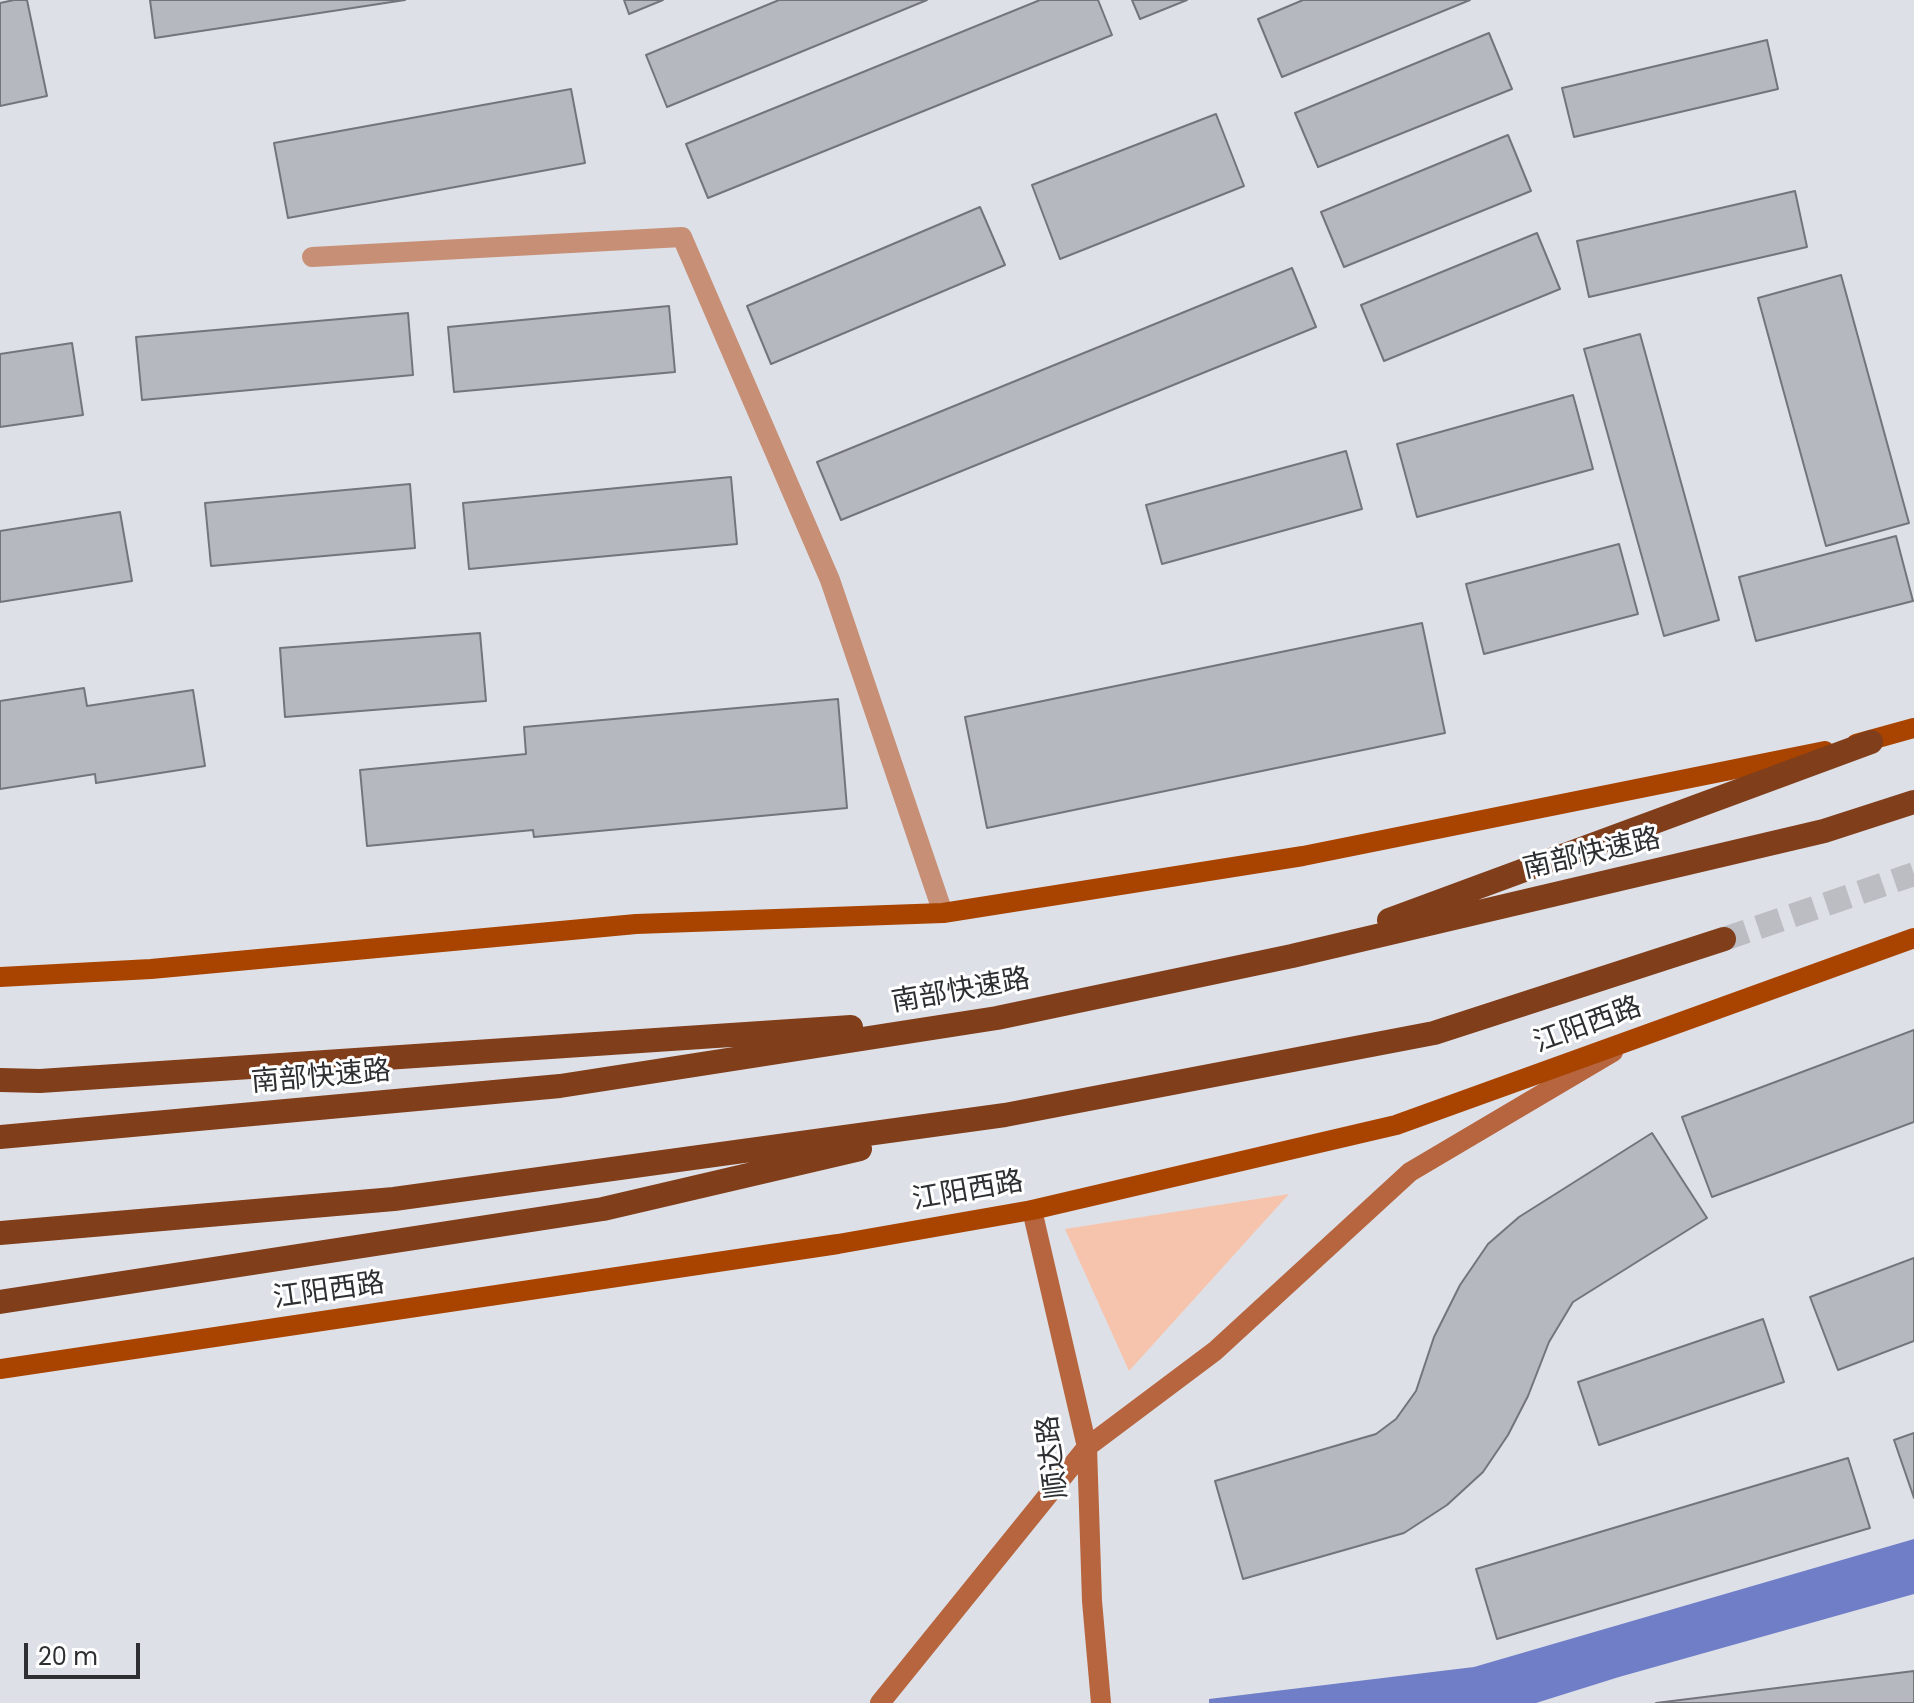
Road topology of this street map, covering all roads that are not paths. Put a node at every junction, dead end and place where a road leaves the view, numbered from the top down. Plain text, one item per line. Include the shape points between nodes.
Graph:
1 (312, 257) dead end
2 (1914, 728) edge
3 (1871, 742) junction
4 (1914, 802) edge
5 (943, 913) junction
6 (1914, 938) edge
7 (1724, 939) tunnel mouth
8 (1292, 956) junction
9 (0, 977) edge
10 (997, 1018) junction
11 (1634, 1040) junction
12 (0, 1082) edge
13 (1005, 1115) junction
14 (0, 1137) edge
15 (1032, 1210) junction
16 (0, 1233) edge
17 (110, 1286) junction
18 (0, 1295) edge
19 (0, 1302) edge
20 (0, 1369) edge
21 (1087, 1447) junction
22 (880, 1703) edge
23 (1101, 1703) edge

1 - 5 street via 682,237 830,580
2 - 3 main road
3 - 5 main road via 1303,856
3 - 8 highway
4 - 8 highway, 南部快速路 via 1824,831
5 - 9 main road via 636,924 151,969
6 - 11 main road, 江阳西路
7 - 13 highway via 1434,1033
8 - 10 highway, 南部快速路
10 - 12 highway
10 - 14 highway, 南部快速路 via 560,1086
11 - 15 main road, 江阳西路 via 1396,1125
11 - 21 street via 1410,1172 1215,1351
13 - 16 highway via 394,1199
13 - 17 highway via 603,1209
15 - 20 main road, 江阳西路 via 838,1244
15 - 21 street, 顺达路
17 - 18 highway
17 - 19 highway
21 - 22 street
21 - 23 street, 顺达路

